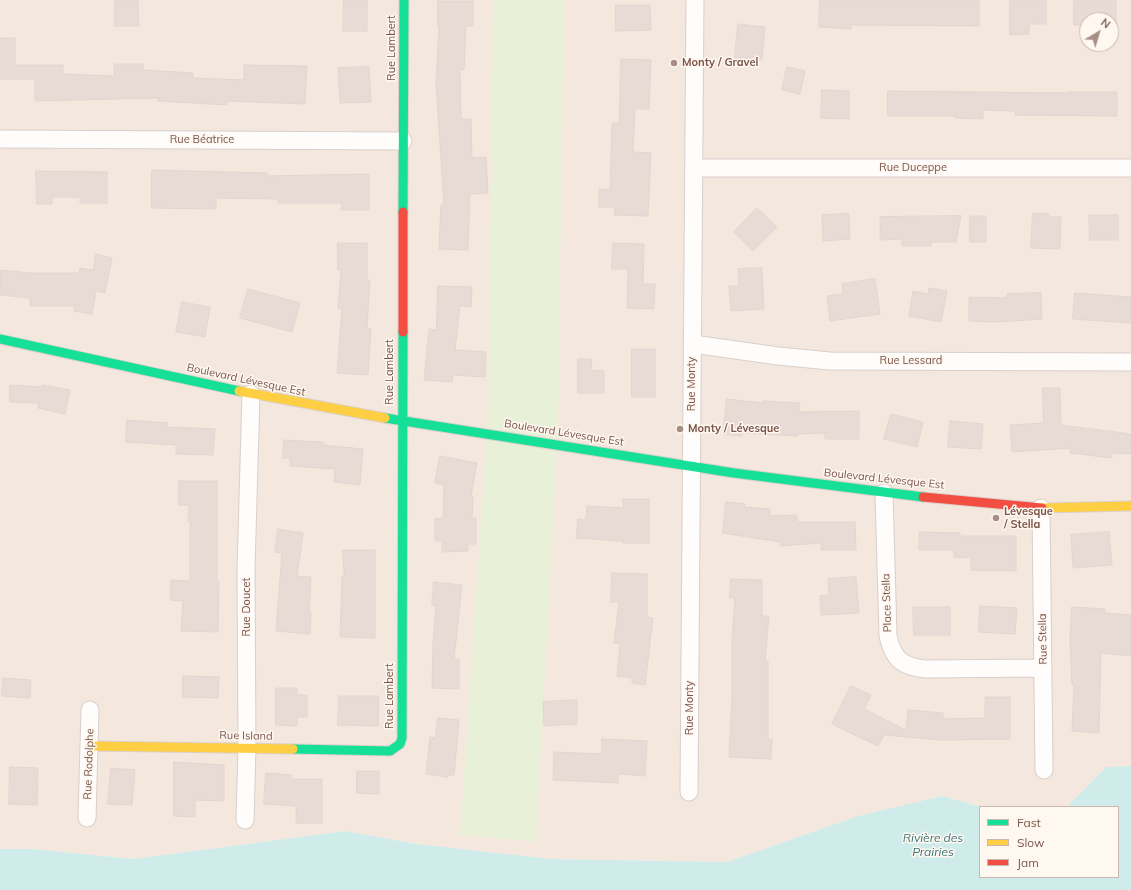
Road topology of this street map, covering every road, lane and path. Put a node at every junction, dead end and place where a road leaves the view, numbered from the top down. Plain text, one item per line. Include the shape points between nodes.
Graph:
1 (404, 0) edge
2 (695, 0) edge
3 (0, 139) edge
4 (403, 141) junction
5 (694, 168) junction
6 (1131, 168) edge
7 (0, 339) edge
8 (693, 344) junction
9 (1131, 362) edge
10 (251, 394) junction
11 (402, 421) junction
12 (692, 465) junction
13 (884, 492) junction
14 (1131, 506) edge
15 (1041, 508) junction
16 (1043, 668) junction
17 (90, 710) dead end
18 (400, 744) joint
19 (90, 746) junction
20 (247, 748) junction
21 (1044, 770) dead end
22 (689, 792) dead end
23 (87, 818) dead end
24 (245, 820) dead end

1 - 4 street, Rue Lambert
2 - 5 street, Rue Monty
3 - 4 street, Rue Béatrice
4 - 11 street, Rue Lambert
5 - 6 street, Rue Duceppe
5 - 8 street, Rue Monty
7 - 10 street, Boulevard Lévesque Est
8 - 9 street, Rue Lessard via 830,361
8 - 12 street, Rue Monty
10 - 11 street, Boulevard Lévesque Est
10 - 20 street, Rue Doucet via 246,569
11 - 12 street, Boulevard Lévesque Est
11 - 18 street, Rue Lambert
12 - 13 street, Boulevard Lévesque Est via 734,473
12 - 22 street, Rue Monty
13 - 15 street, Boulevard Lévesque Est
13 - 16 street, Place Stella via 888,636 890,648 896,658 916,668 926,669
14 - 15 street, Boulevard Lévesque Est
15 - 16 street, Rue Stella
16 - 21 street, Rue Stella
17 - 19 street, Rue Rodolphe
18 - 20 street, Rue Island via 390,751
19 - 20 street, Rue Island
19 - 23 street, Rue Rodolphe
20 - 24 street, Rue Doucet

